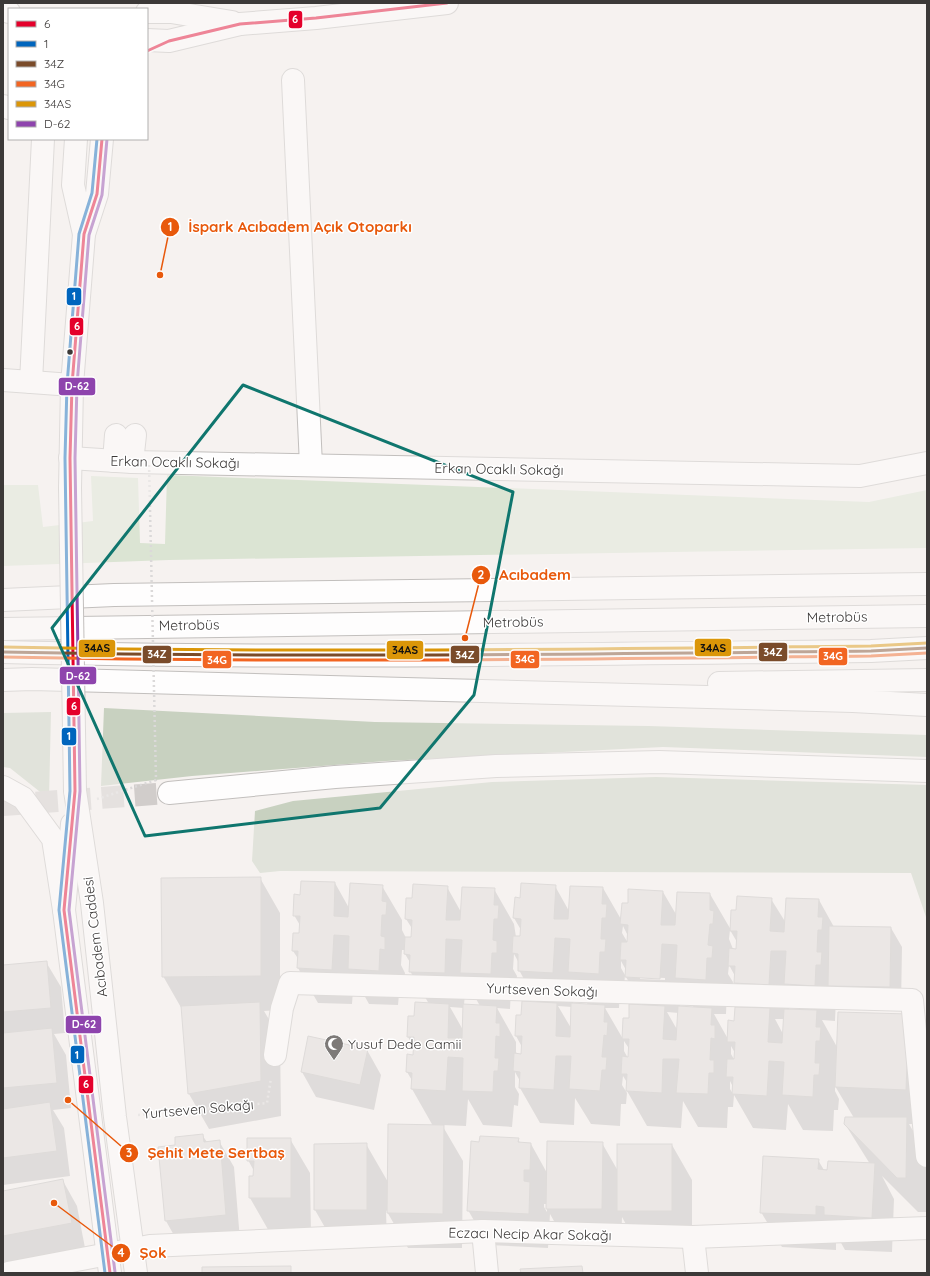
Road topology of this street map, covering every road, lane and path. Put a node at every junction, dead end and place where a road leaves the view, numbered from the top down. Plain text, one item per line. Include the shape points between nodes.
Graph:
1 (447, 3) edge
2 (323, 10) edge
3 (148, 12) edge
4 (240, 24) junction
5 (148, 40) edge
6 (169, 41) junction
7 (148, 51) edge
8 (293, 80) dead end
9 (43, 140) edge
10 (76, 140) edge
11 (102, 140) edge
12 (84, 234) junction
13 (3, 380) edge
14 (30, 382) junction
15 (72, 385) junction
16 (126, 435) dead end
17 (70, 458) junction
18 (131, 462) junction
19 (927, 463) edge
20 (311, 465) junction
21 (927, 584) edge
22 (3, 600) edge
23 (927, 616) edge
24 (3, 629) edge
25 (927, 648) edge
26 (3, 652) edge
27 (3, 680) edge
28 (927, 680) edge
29 (396, 689) junction
30 (927, 705) edge
31 (927, 771) edge
32 (3, 787) edge
33 (169, 793) tunnel mouth
34 (85, 796) junction
35 (64, 910) junction
36 (275, 1055) joint
37 (116, 1117) junction
38 (927, 1156) edge
39 (927, 1228) edge
40 (483, 1232) junction
41 (693, 1237) junction
42 (133, 1251) junction
43 (108, 1264) edge
44 (8, 1273) edge
45 (136, 1273) edge
46 (488, 1273) edge
47 (697, 1273) edge

1 - 2 main road
2 - 4 main road
3 - 4 main road via 171,12
4 - 6 main road
5 - 6 main road
6 - 7 main road
8 - 20 main road
9 - 14 main road
10 - 12 main road, Acıbadem Caddesi via 73,185
11 - 12 main road, Acıbadem Caddesi via 97,194
12 - 15 main road, Acıbadem Caddesi
13 - 14 main road
14 - 15 main road
15 - 17 main road, Acıbadem Caddesi
16 - 18 main road
17 - 18 main road, Erkan Ocaklı Sokağı
17 - 34 main road, Acıbadem Caddesi, bridge
18 - 20 main road, Erkan Ocaklı Sokağı
18 - 34 path, bridge via 156,780
19 - 20 main road, Erkan Ocaklı Sokağı via 860,476
21 - 22 main road via 114,594
23 - 24 main road, Metrobüs
25 - 26 main road via 871,651 483,655 143,656
27 - 29 main road
28 - 29 main road
29 - 30 main road
31 - 33 main road via 659,762 558,764 343,777
32 - 35 main road via 23,798 53,839
34 - 35 main road, Acıbadem Caddesi
34 - 37 main road, Acıbadem Caddesi via 92,903
35 - 43 main road, Acıbadem Caddesi
36 - 37 path, Yurtseven Sokağı via 267,1103
36 - 38 main road, Yurtseven Sokağı via 282,1008 290,983 912,1000
37 - 42 main road, Acıbadem Caddesi
39 - 41 main road, Eczacı Necip Akar Sokağı
40 - 41 main road, Eczacı Necip Akar Sokağı
40 - 42 main road, Eczacı Necip Akar Sokağı via 150,1246
40 - 46 main road
41 - 47 main road
42 - 43 main road
42 - 45 main road, Acıbadem Caddesi
43 - 44 main road

